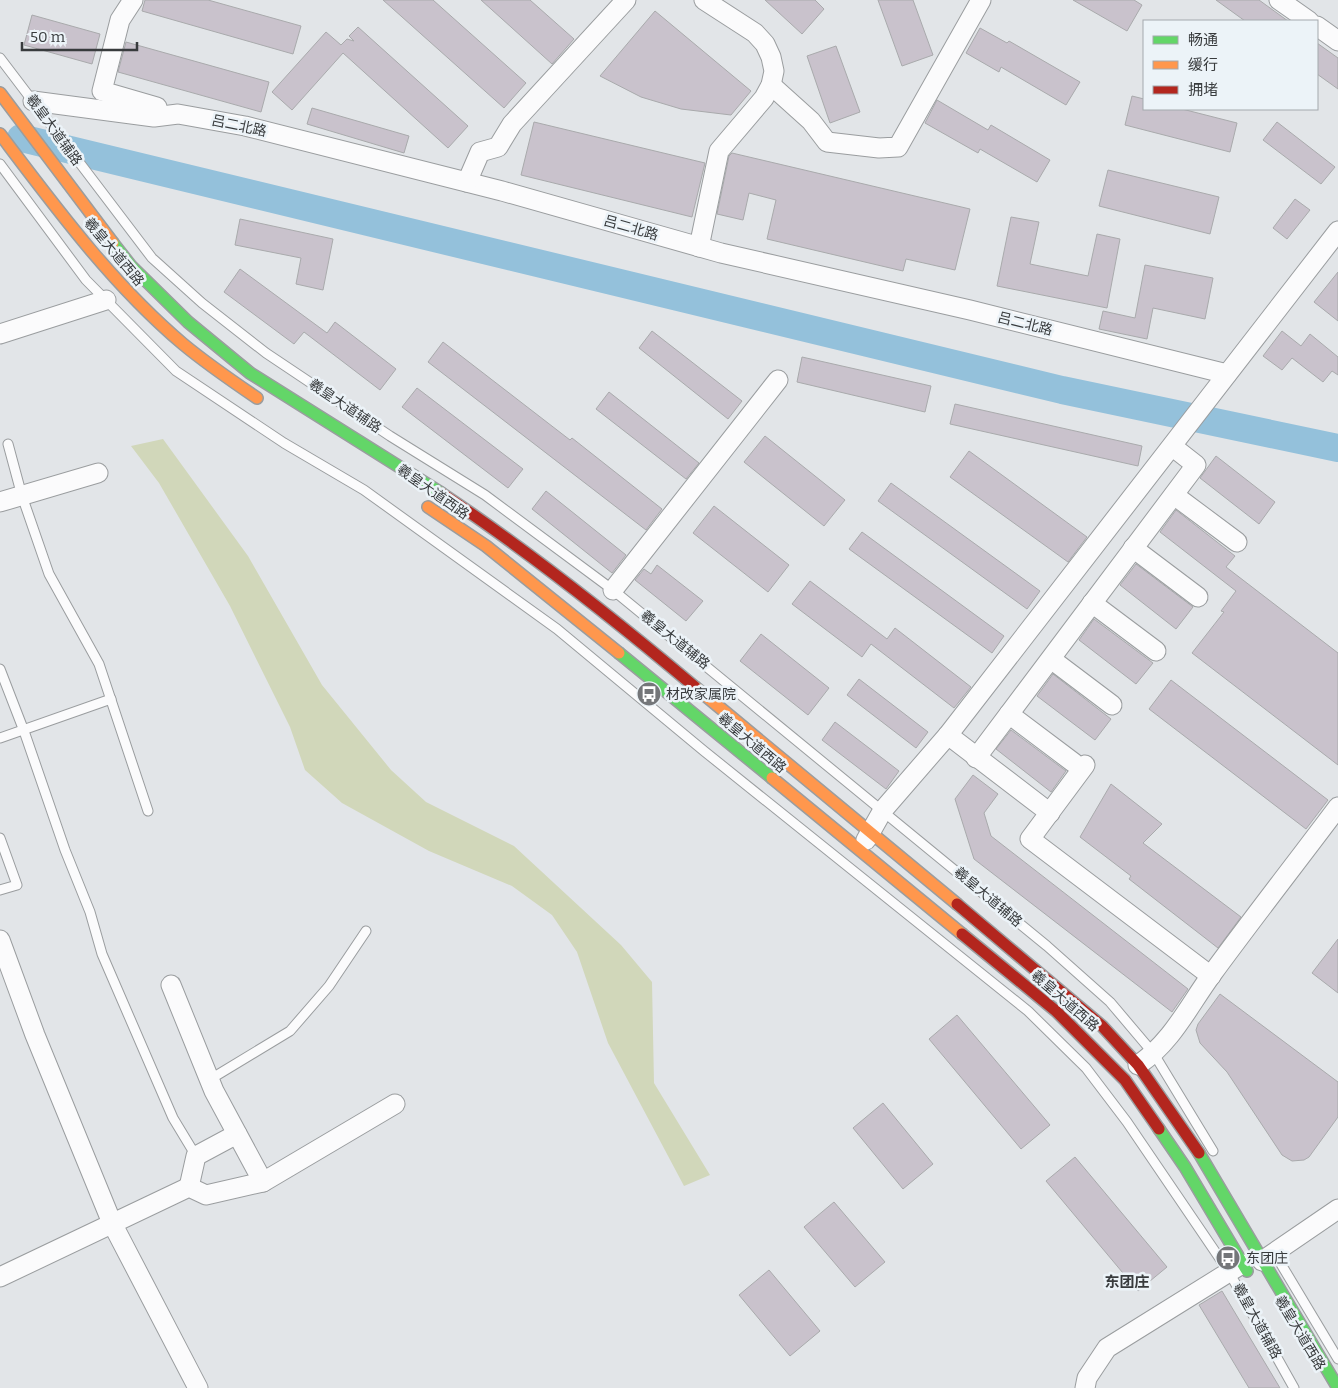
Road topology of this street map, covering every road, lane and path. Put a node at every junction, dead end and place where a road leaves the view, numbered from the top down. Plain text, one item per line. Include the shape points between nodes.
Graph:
1 (133, 0) edge
2 (626, 0) edge
3 (704, 0) edge
4 (980, 0) edge
5 (1279, 0) edge
6 (1308, 20) edge
7 (1318, 27) edge
8 (1338, 41) edge
9 (0, 58) edge
10 (771, 85) junction
11 (0, 93) edge
12 (36, 106) junction
13 (178, 114) junction
14 (0, 134) edge
15 (0, 164) edge
16 (467, 182) junction
17 (1338, 231) edge
18 (699, 247) junction
19 (106, 300) junction
20 (0, 334) edge
21 (1223, 379) junction
22 (778, 380) dead end
23 (270, 406) dead end
24 (8, 444) dead end
25 (1173, 447) junction
26 (98, 473) dead end
27 (1174, 495) junction
28 (22, 496) junction
29 (420, 501) dead end
30 (0, 502) edge
31 (1237, 542) dead end
32 (1133, 548) junction
33 (613, 590) junction
34 (1198, 597) dead end
35 (1092, 603) junction
36 (1156, 651) dead end
37 (1050, 659) junction
38 (0, 669) edge
39 (111, 699) junction
40 (1112, 705) dead end
41 (1009, 714) junction
42 (24, 731) junction
43 (948, 736) junction
44 (0, 738) edge
45 (976, 758) junction
46 (1338, 807) edge
47 (883, 810) junction
48 (148, 811) dead end
49 (1050, 813) junction
50 (870, 832) junction
51 (0, 838) edge
52 (860, 851) junction
53 (0, 890) edge
54 (366, 930) dead end
55 (0, 940) edge
56 (1211, 976) junction
57 (171, 986) dead end
58 (1154, 1054) junction
59 (1138, 1065) junction
60 (209, 1080) junction
61 (395, 1104) dead end
62 (237, 1134) junction
63 (196, 1156) junction
64 (1220, 1162) dead end
65 (263, 1182) junction
66 (189, 1187) junction
67 (1338, 1209) edge
68 (112, 1223) junction
69 (1269, 1253) junction
70 (1235, 1268) junction
71 (0, 1277) edge
72 (1252, 1280) dead end
73 (1338, 1359) edge
74 (198, 1388) edge
75 (1085, 1388) edge
76 (1294, 1388) edge
77 (1338, 1388) edge

1 - 13 street via 120,20 102,91
2 - 16 street via 512,124 498,147 480,152
3 - 10 street via 755,33 765,44 774,71
4 - 10 street via 898,147 827,142 811,122
5 - 6 street
7 - 8 street
9 - 12 lane, 羲皇大道辅路
10 - 18 street via 764,98 719,151
11 - 50 main road, 羲皇大道西路 via 131,266 188,322 250,373 490,525 598,606
12 - 13 street, 吕二北路 via 154,116
12 - 33 lane, 羲皇大道辅路 via 152,258 202,303 266,353 485,495
13 - 16 street, 吕二北路 via 245,126
14 - 23 main road, 羲皇大道西路 via 117,283 177,341 237,386
15 - 19 lane, 羲皇大道辅路 via 86,280
16 - 18 street, 吕二北路
17 - 21 street
18 - 21 street, 吕二北路 via 970,310
19 - 20 street
19 - 70 lane, 羲皇大道辅路 via 176,371 284,443 364,490 557,629 1028,1011 1086,1068
21 - 25 street
22 - 33 street
24 - 28 lane
25 - 27 street via 1196,465
25 - 43 street
26 - 28 street
27 - 31 street
27 - 32 street
28 - 30 street
28 - 39 lane via 49,574 99,664
29 - 52 main road, 羲皇大道西路 via 486,546
32 - 34 street
32 - 35 street
33 - 47 lane, 羲皇大道辅路
35 - 36 street
35 - 37 street
37 - 40 street
37 - 41 street
38 - 42 lane
39 - 42 lane
39 - 48 lane
41 - 45 street
41 - 49 street via 1080,764
42 - 44 lane
42 - 63 lane via 90,912 102,954 173,1118
43 - 45 street
43 - 47 street
45 - 49 street
46 - 56 street
47 - 50 street
47 - 58 lane, 羲皇大道辅路 via 1103,996
49 - 56 street via 1030,839
50 - 52 street
50 - 59 main road, 羲皇大道西路 via 1064,991
51 - 53 lane via 17,885
52 - 70 main road, 羲皇大道西路 via 1056,1011 1125,1080 1185,1167
54 - 60 lane via 329,986 290,1031
55 - 68 street
56 - 58 street via 1172,1035
57 - 60 street
58 - 59 street
58 - 64 lane, 羲皇大道辅路
59 - 69 main road, 羲皇大道西路
60 - 62 street
61 - 65 street
62 - 63 street
62 - 65 street
63 - 66 street
65 - 66 street via 206,1195
66 - 68 street
67 - 69 street
68 - 71 street
68 - 74 street
69 - 73 lane
69 - 77 main road, 羲皇大道西路
70 - 72 main road, 羲皇大道西路
70 - 75 street via 1107,1348 1087,1378
70 - 76 lane, 羲皇大道辅路

